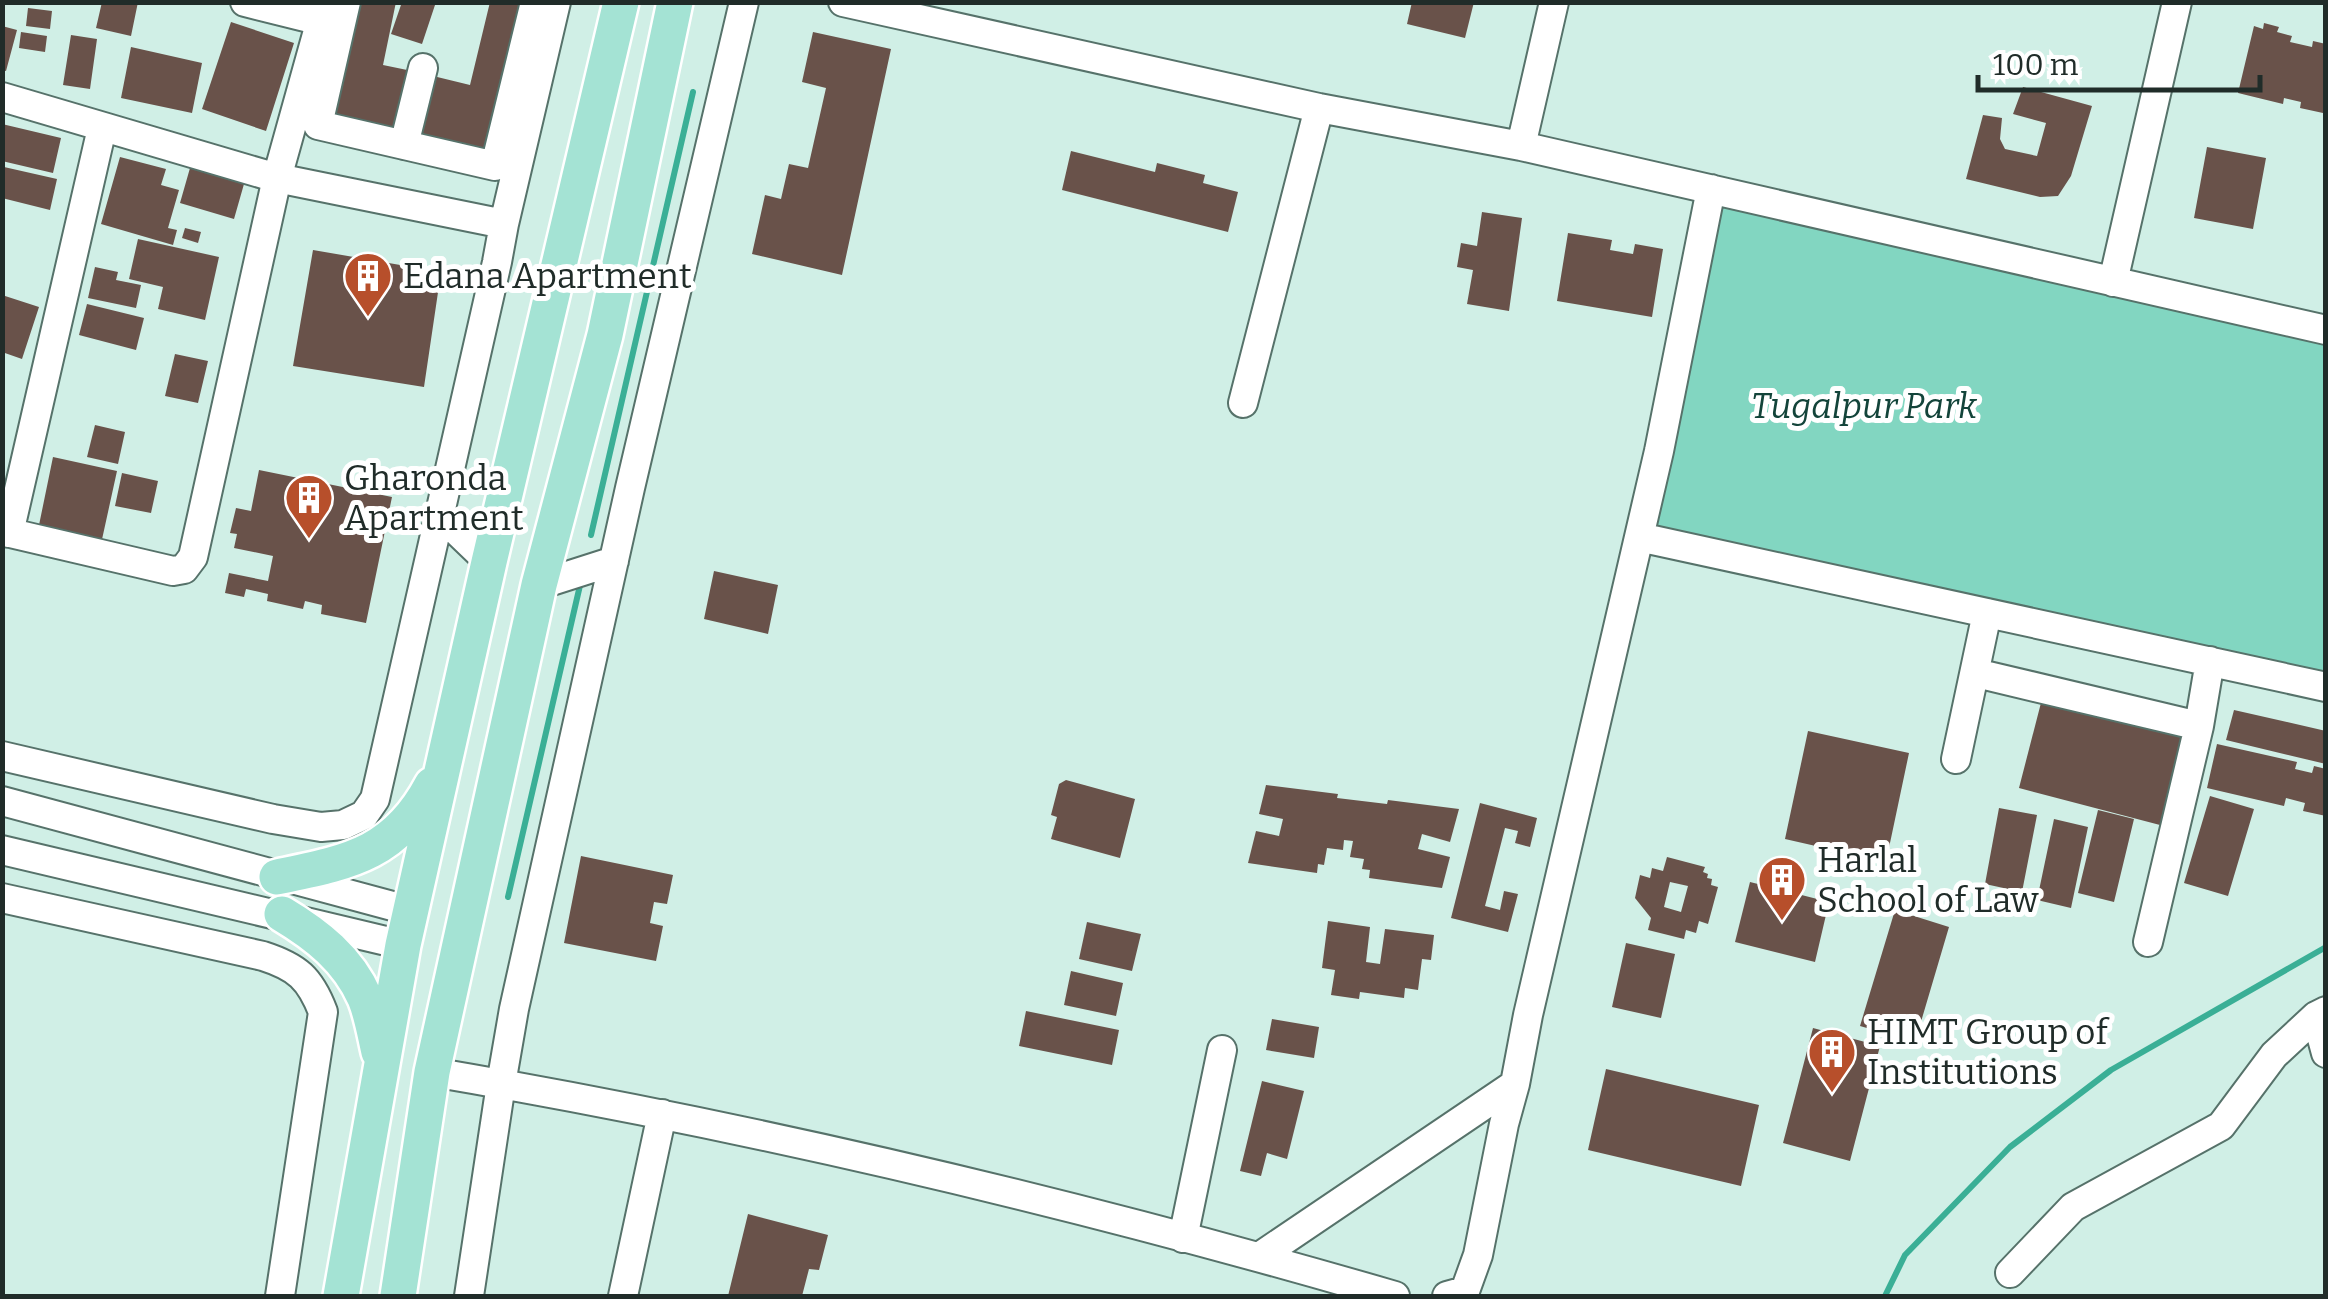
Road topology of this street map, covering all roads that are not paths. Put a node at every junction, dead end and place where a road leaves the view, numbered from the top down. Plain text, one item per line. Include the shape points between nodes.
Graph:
1 (245, 2) edge
2 (346, 2) edge
3 (534, 2) edge
4 (556, 2) edge
5 (621, 2) edge
6 (675, 2) edge
7 (744, 2) edge
8 (843, 2) edge
9 (1554, 2) edge
10 (2177, 2) edge
11 (324, 12) edge
12 (424, 68) dead end
13 (2, 97) edge
14 (1319, 108) junction
15 (102, 128) junction
16 (404, 145) junction
17 (1522, 146) junction
18 (506, 169) junction
19 (278, 178) junction
20 (1711, 189) junction
21 (504, 224) junction
22 (2112, 282) junction
23 (2326, 330) edge
24 (544, 335) junction
25 (590, 387) junction
26 (1243, 402) dead end
27 (440, 515) junction
28 (6, 532) edge
29 (1639, 537) junction
30 (614, 561) junction
31 (489, 562) junction
32 (539, 585) junction
33 (1987, 613) junction
34 (2210, 661) junction
35 (1976, 673) junction
36 (2326, 687) edge
37 (2198, 726) junction
38 (15, 759) edge
39 (1956, 759) dead end
40 (444, 763) junction
41 (2, 801) edge
42 (42, 810) junction
43 (2, 850) edge
44 (277, 877) junction
45 (2, 898) edge
46 (282, 914) junction
47 (407, 928) junction
48 (2148, 942) dead end
49 (2321, 1013) edge
50 (1222, 1050) dead end
51 (2326, 1053) edge
52 (382, 1063) junction
53 (432, 1072) junction
54 (501, 1084) junction
55 (1514, 1084) junction
56 (662, 1114) junction
57 (1183, 1238) junction
58 (1259, 1257) junction
59 (2010, 1273) dead end
60 (280, 1296) edge
61 (341, 1296) edge
62 (398, 1296) edge
63 (469, 1296) edge
64 (623, 1296) edge
65 (1395, 1296) edge
66 (1447, 1296) edge

1 - 11 street
2 - 16 street via 318,125
3 - 18 street
4 - 18 street
5 - 24 main road
6 - 25 main road
7 - 30 street
8 - 14 street
9 - 17 street
10 - 22 street
11 - 19 street
12 - 16 street
13 - 15 street
14 - 17 street
14 - 26 street
15 - 19 street
15 - 28 street
16 - 18 street
17 - 20 street
18 - 21 street
19 - 21 street
19 - 28 street via 194,557 173,571
20 - 22 street
20 - 29 street
21 - 27 street
22 - 23 street
24 - 25 main road via 568,302 584,303 590,315 584,368
24 - 31 main road
25 - 32 main road
27 - 31 street
27 - 38 street via 375,799 364,815 320,828
29 - 33 street
29 - 55 street
30 - 32 street
30 - 54 street
31 - 40 main road
32 - 53 main road
33 - 34 street
33 - 35 street
34 - 36 street
34 - 37 street
35 - 37 street
35 - 39 street
37 - 48 street
38 - 42 street
40 - 44 main road via 422,804 371,852
40 - 47 main road
41 - 42 street
42 - 44 street
43 - 46 street
44 - 47 street
45 - 60 street via 263,956 304,976 316,992 323,1012
46 - 47 street
46 - 52 main road via 342,960 366,1002
47 - 52 main road
49 - 51 street
49 - 59 street via 2274,1055 2221,1126 2074,1207
50 - 57 street
52 - 61 main road
53 - 54 street
53 - 62 main road
54 - 56 street
54 - 63 street
55 - 58 street
55 - 66 street via 1478,1255 1465,1290
56 - 57 street
56 - 64 street
57 - 58 street
58 - 65 street

